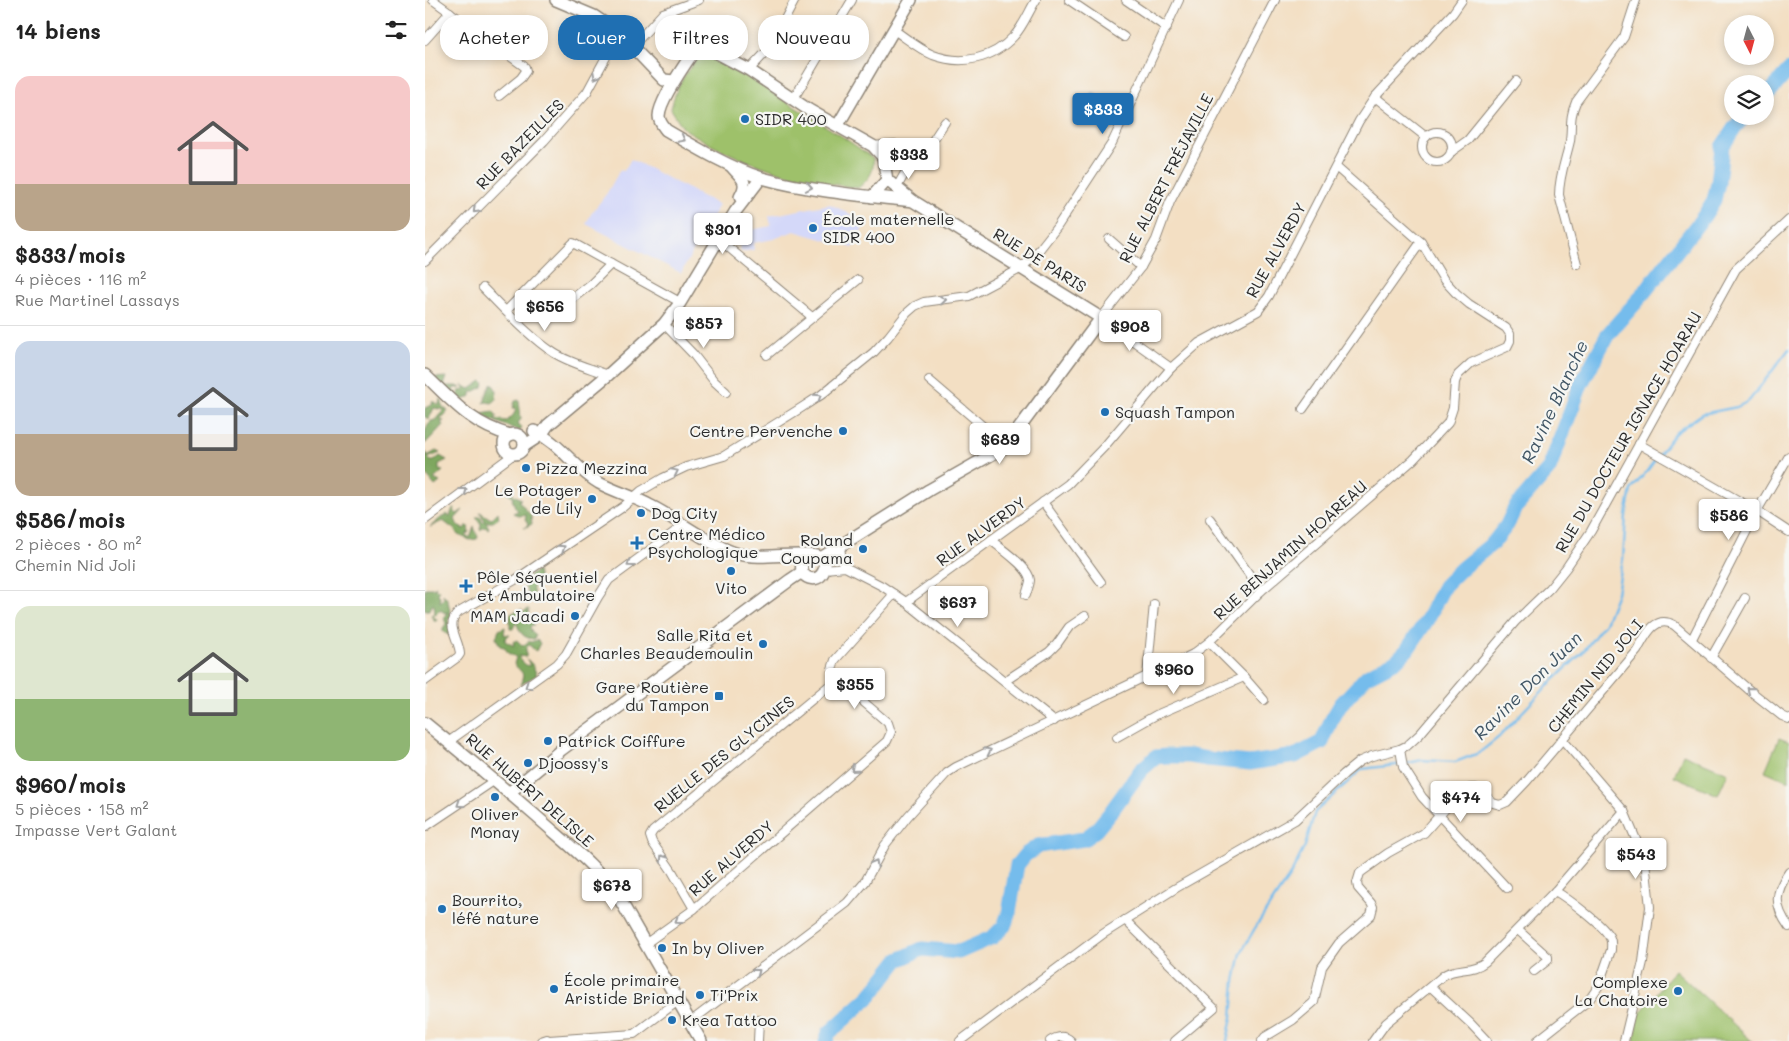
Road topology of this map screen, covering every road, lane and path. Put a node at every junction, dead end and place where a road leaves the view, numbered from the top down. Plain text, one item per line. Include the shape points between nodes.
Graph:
1 (433, 0) edge
2 (556, 0) edge
3 (699, 0) edge
4 (787, 0) edge
5 (795, 0) edge
6 (852, 0) edge
7 (911, 0) edge
8 (1035, 0) edge
9 (1071, 0) edge
10 (1126, 0) edge
11 (1179, 0) edge
12 (1275, 0) edge
13 (1462, 0) edge
14 (1636, 0) edge
15 (574, 3) edge
16 (789, 11) junction
17 (451, 12) junction
18 (592, 15) edge
19 (1167, 28) junction
20 (894, 30) junction
21 (645, 33) edge
22 (1124, 37) dead end
23 (425, 40) edge
24 (645, 59) edge
25 (604, 60) edge
26 (749, 70) junction
27 (669, 81) junction
28 (1515, 81) dead end
29 (499, 96) dead end
30 (1375, 97) junction
31 (793, 100) junction
32 (945, 122) dead end
33 (837, 125) junction
34 (1425, 137) junction
35 (873, 146) junction
36 (914, 152) junction
37 (1451, 152) junction
38 (729, 164) junction
39 (1335, 167) junction
40 (761, 178) junction
41 (887, 180) junction
42 (897, 188) junction
43 (872, 197) junction
44 (913, 201) junction
45 (1789, 220) edge
46 (717, 238) junction
47 (1109, 239) dead end
48 (1421, 242) junction
49 (425, 261) edge
50 (611, 264) junction
51 (1577, 264) dead end
52 (1141, 267) junction
53 (1022, 268) junction
54 (858, 280) dead end
55 (483, 288) dead end
56 (679, 302) junction
57 (507, 311) junction
58 (562, 314) dead end
59 (812, 318) junction
60 (1101, 318) junction
61 (666, 321) junction
62 (767, 355) dead end
63 (1171, 368) junction
64 (425, 374) edge
65 (608, 375) junction
66 (929, 380) dead end
67 (726, 392) dead end
68 (1303, 409) dead end
69 (537, 433) junction
70 (515, 440) junction
71 (1639, 444) junction
72 (1005, 446) junction
73 (514, 454) junction
74 (1789, 456) edge
75 (634, 498) junction
76 (1043, 502) junction
77 (1757, 510) junction
78 (426, 517) edge
79 (1210, 519) dead end
80 (684, 525) junction
81 (1789, 532) edge
82 (991, 540) junction
83 (839, 547) junction
84 (823, 563) junction
85 (804, 565) junction
86 (842, 565) junction
87 (1101, 582) dead end
88 (1261, 591) junction
89 (894, 594) junction
90 (1026, 595) dead end
91 (1745, 598) dead end
92 (906, 602) junction
93 (1154, 604) dead end
94 (1085, 616) dead end
95 (1692, 639) junction
96 (1209, 642) junction
97 (1711, 658) junction
98 (1147, 677) junction
99 (1244, 677) junction
100 (837, 679) junction
101 (425, 681) edge
102 (1005, 681) junction
103 (1264, 700) dead end
104 (1789, 719) edge
105 (1054, 721) junction
106 (425, 723) edge
107 (1117, 737) dead end
108 (1562, 739) junction
109 (449, 742) junction
110 (1401, 753) junction
111 (495, 780) junction
112 (509, 793) junction
113 (1624, 811) junction
114 (1440, 815) junction
115 (425, 828) edge
116 (1789, 872) edge
117 (1507, 888) dead end
118 (1555, 891) junction
119 (694, 909) junction
120 (1125, 920) junction
121 (1789, 927) edge
122 (1518, 930) junction
123 (645, 944) junction
124 (1534, 971) dead end
125 (1431, 987) junction
126 (678, 1001) junction
127 (759, 1020) dead end
128 (690, 1022) junction
129 (568, 1040) edge
130 (547, 1041) edge
131 (701, 1041) edge
132 (758, 1041) edge
133 (960, 1041) edge
134 (1051, 1041) edge
135 (1071, 1041) edge
136 (1175, 1041) edge
137 (1262, 1041) edge
138 (1373, 1041) edge
139 (1487, 1041) edge
140 (1537, 1041) edge
141 (1624, 1041) edge

1 - 17 street
2 - 15 street
3 - 21 street via 663,13
4 - 16 street
5 - 16 street
6 - 31 street
7 - 20 street
8 - 20 street via 1015,36 996,52 973,60 953,60 931,54
9 - 22 street
10 - 19 street
11 - 19 street
12 - 52 street, RUE ALBERT FRÉJAVILLE via 1170,202 1156,240
13 - 30 street, RUE ALVERDY
14 - 51 street via 1624,38 1572,111 1559,195
15 - 18 street
16 - 26 street via 769,48
17 - 23 street
17 - 29 street via 525,66 526,71 521,78
19 - 53 street via 1112,144 1057,227
20 - 33 street
24 - 27 street
25 -> 49 street, RUE BAZEILLES via 587,92
26 - 27 street via 707,48 699,49
26 - 31 street
27 -> 38 street, RUE DE PARIS via 659,116 662,126
28 - 37 street via 1468,140
30 - 34 street
30 - 39 street, RUE ALVERDY
31 - 33 street
32 - 36 street via 926,151
33 - 35 street
34 - 37 street via 1435,132 1444,134 1449,138
34 - 37 street via 1422,148 1427,158 1438,161 1447,158
35 - 36 street via 893,144
35 - 41 street via 883,157
36 - 42 street
38 - 40 street, RUE DE PARIS
38 - 46 street via 745,182 745,188
39 - 48 street, RUE BENJAMIN HOAREAU
39 - 63 street, RUE ALVERDY via 1264,305 1199,343
40 -> 43 street, RUE DE PARIS
40 - 46 street
41 - 42 street, RUE DE PARIS
41 - 43 street
42 - 44 street, RUE DE PARIS
43 - 44 street, RUE DE PARIS
44 - 53 street, RUE DE PARIS
45 - 71 street, RUE DU DOCTEUR IGNACE HOARAU via 1736,269
46 - 56 street
46 - 59 street
47 - 52 street
48 - 68 street
48 - 88 street, RUE BENJAMIN HOAREAU via 1444,280 1469,304 1506,328 1510,341 1507,347 1471,363 1458,375 1448,423 1413,460
50 - 56 street
50 - 57 street via 573,243
50 - 58 street via 563,306
52 - 60 street, RUE ALBERT FRÉJAVILLE
53 - 60 street, RUE DE PARIS
75 -> 53 street via 674,472 734,451 821,395 874,352 915,306 969,296
54 - 59 street
55 - 57 street
56 - 61 street
57 - 65 street via 543,346
59 - 62 street
60 - 63 street, RUE DE PARIS
60 - 72 street, RUE ALBERT FRÉJAVILLE
61 - 65 street
61 - 67 street via 709,376
63 - 76 street, RUE ALVERDY via 1104,447 1067,484
64 - 70 street via 470,417
65 - 69 street
66 - 72 street
69 - 70 street
69 - 75 street via 591,477
70 - 73 street via 520,452
70 - 73 street via 506,450
71 - 77 street
71 - 110 street, RUE DU DOCTEUR IGNACE HOARAU via 1591,531 1566,568
72 - 83 street, RUE ALBERT FRÉJAVILLE
78 -> 73 street
74 - 77 street
75 - 80 street
101 -> 75 street via 458,658 460,650 451,624 454,616 515,580
76 - 82 street, RUE ALVERDY
76 - 87 street
77 - 81 street
77 - 95 street
79 - 88 street
80 - 85 street via 736,553 792,555
80 -> 109 street via 609,580 557,664
82 - 90 street via 1028,573 1030,580
82 - 92 street, RUE ALVERDY
83 - 84 street, RUE ALBERT FRÉJAVILLE
83 - 86 street
84 - 85 street via 812,556
84 - 85 street via 822,574 817,578 809,578
84 - 86 street
85 - 112 street via 799,574 561,750
86 - 89 street
88 - 96 street, RUE BENJAMIN HOAREAU
89 - 92 street
89 - 100 street via 833,664
91 - 97 street
92 - 102 street
93 - 98 street
94 - 102 street via 1069,627 1049,652
95 - 97 street
95 - 108 street, CHEMIN NID JOLI via 1669,622 1660,622 1652,627 1637,650
96 - 98 street, RUE BENJAMIN HOAREAU via 1193,654
96 - 99 street
104 -> 97 street
98 - 105 street, RUE BENJAMIN HOAREAU
99 - 103 street
99 - 107 street via 1156,715
119 -> 100 street, RUELLE DES GLYCINES via 652,842 653,831
100 -> 119 street, RUE ALVERDY via 888,723 891,732 887,741
102 - 105 street
128 -> 105 street, RUE BENJAMIN HOAREAU via 847,903 865,882 885,845 907,816 947,773
106 - 109 street, RUE HUBERT DELISLE
108 - 113 street
108 - 114 street, CHEMIN NID JOLI via 1507,802 1493,803 1480,790 1466,788
109 - 111 street, RUE HUBERT DELISLE
110 - 114 street via 1403,767 1422,797
110 - 120 street, RUE DU DOCTEUR IGNACE HOARAU via 1366,758 1295,820
111 - 112 street, RUE HUBERT DELISLE
111 -> 115 street
112 - 123 street, RUE HUBERT DELISLE via 594,866 619,898
113 - 118 street
113 - 141 street via 1645,860 1650,907 1643,962
114 - 117 street
114 - 137 street, CHEMIN NID JOLI via 1424,833 1360,873 1358,888 1373,907 1371,915 1339,943 1328,959 1314,1002
116 - 121 street via 1780,886 1778,897 1780,915
118 - 122 street
118 - 140 street via 1607,933 1611,950 1594,994
119 -> 123 street, RUE ALVERDY
120 - 133 street, RUE DU DOCTEUR IGNACE HOARAU
120 - 136 street via 1214,1008
122 - 124 street via 1548,957
122 - 125 street via 1480,966 1447,973
123 - 126 street, RUE HUBERT DELISLE
125 - 138 street via 1386,1024
125 - 139 street
126 - 128 street, RUE HUBERT DELISLE
126 - 129 street via 634,1034
127 - 132 street
128 - 131 street, RUE HUBERT DELISLE
129 - 130 street
134 - 135 street via 1061,1036

